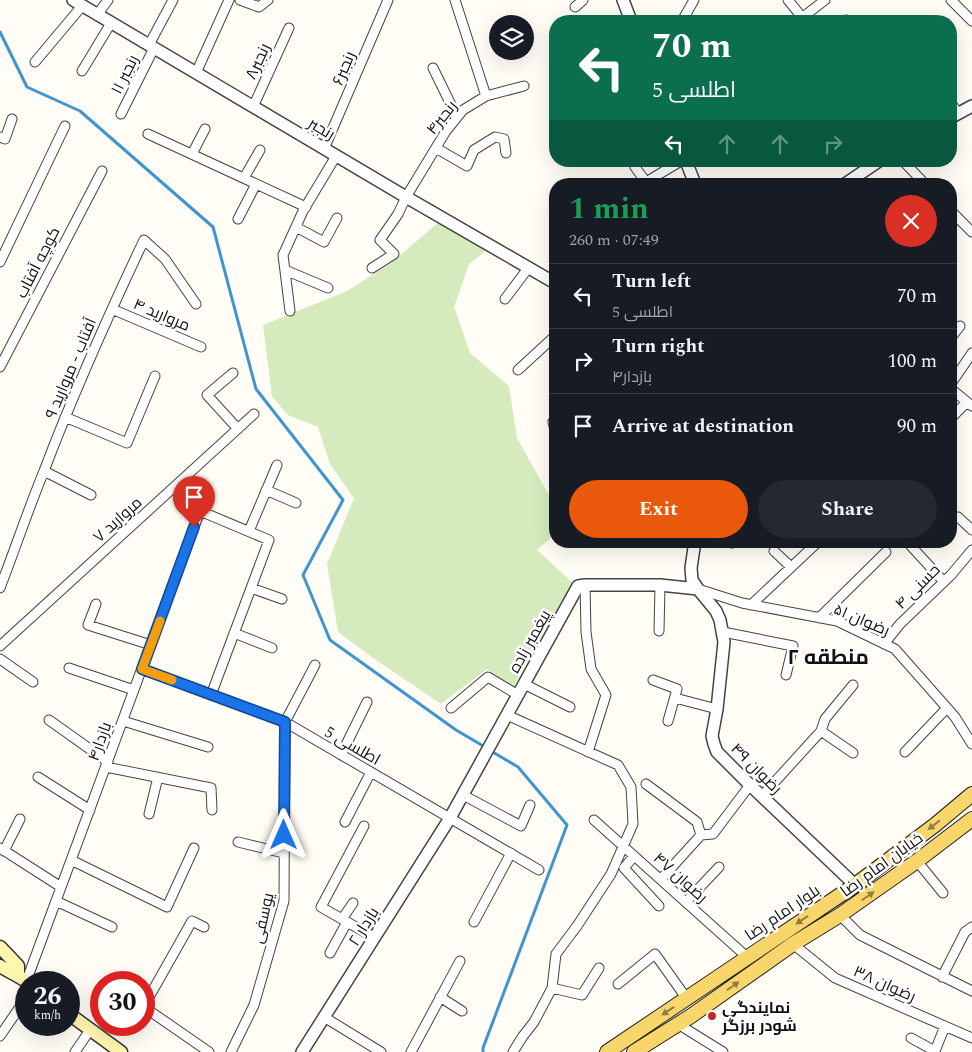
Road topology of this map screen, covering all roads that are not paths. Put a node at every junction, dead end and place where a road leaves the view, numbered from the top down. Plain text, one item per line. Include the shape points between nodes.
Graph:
1 (108, 0) edge
2 (173, 0) edge
3 (229, 0) edge
4 (240, 0) edge
5 (268, 0) edge
6 (388, 0) edge
7 (455, 0) edge
8 (583, 0) edge
9 (623, 0) edge
10 (694, 0) edge
11 (788, 0) edge
12 (824, 0) edge
13 (951, 0) edge
14 (76, 2) edge
15 (575, 7) dead end
16 (97, 15) junction
17 (629, 15) edge
18 (685, 15) edge
19 (801, 15) edge
20 (808, 15) edge
21 (972, 21) edge
22 (111, 23) junction
23 (289, 28) dead end
24 (151, 47) junction
25 (36, 62) dead end
26 (434, 68) dead end
27 (82, 71) dead end
28 (196, 73) junction
29 (524, 86) dead end
30 (486, 96) junction
31 (253, 107) junction
32 (121, 114) dead end
33 (457, 117) junction
34 (12, 119) dead end
35 (66, 126) dead end
36 (205, 129) dead end
37 (148, 134) dead end
38 (0, 137) edge
39 (436, 148) junction
40 (324, 149) junction
41 (260, 150) dead end
42 (506, 153) dead end
43 (192, 154) junction
44 (336, 156) junction
45 (635, 167) dead end
46 (679, 167) edge
47 (870, 167) edge
48 (909, 167) edge
49 (102, 171) dead end
50 (244, 178) junction
51 (642, 178) edge
52 (656, 178) edge
53 (854, 178) edge
54 (919, 178) edge
55 (256, 184) junction
56 (406, 197) junction
57 (306, 207) junction
58 (957, 217) edge
59 (337, 218) dead end
60 (238, 219) dead end
61 (296, 227) junction
62 (972, 232) edge
63 (0, 262) edge
64 (372, 268) dead end
65 (529, 268) junction
66 (285, 270) junction
67 (549, 280) edge
68 (328, 288) dead end
69 (505, 299) dead end
70 (196, 304) dead end
71 (112, 309) junction
72 (290, 311) dead end
73 (960, 326) dead end
74 (957, 330) edge
75 (549, 342) edge
76 (201, 347) dead end
77 (972, 354) edge
78 (0, 367) edge
79 (518, 370) dead end
80 (233, 373) dead end
81 (154, 376) dead end
82 (957, 376) edge
83 (957, 392) edge
84 (970, 404) edge
85 (254, 414) dead end
86 (957, 414) edge
87 (65, 417) junction
88 (238, 429) junction
89 (278, 464) dead end
90 (44, 471) junction
91 (179, 483) junction
92 (266, 490) junction
93 (91, 495) dead end
94 (296, 502) dead end
95 (200, 510) junction
96 (958, 517) dead end
97 (972, 530) edge
98 (249, 531) junction
99 (694, 548) edge
100 (811, 548) edge
101 (913, 548) edge
102 (972, 550) edge
103 (774, 551) dead end
104 (886, 552) dead end
105 (792, 567) junction
106 (944, 582) junction
107 (585, 585) junction
108 (660, 585) junction
109 (0, 588) edge
110 (251, 588) junction
111 (698, 589) junction
112 (282, 599) dead end
113 (96, 604) dead end
114 (751, 605) junction
115 (819, 618) junction
116 (659, 631) dead end
117 (723, 632) junction
118 (234, 633) junction
119 (884, 644) junction
120 (151, 645) junction
121 (0, 646) edge
122 (272, 648) dead end
123 (0, 659) edge
124 (315, 665) dead end
125 (69, 668) dead end
126 (142, 669) junction
127 (786, 676) dead end
128 (653, 680) dead end
129 (33, 682) dead end
130 (524, 684) junction
131 (853, 685) dead end
132 (134, 690) junction
133 (210, 695) junction
134 (518, 695) junction
135 (674, 698) junction
136 (367, 702) dead end
137 (570, 707) dead end
138 (451, 708) dead end
139 (947, 708) junction
140 (717, 709) junction
141 (507, 715) junction
142 (49, 720) dead end
143 (122, 721) junction
144 (668, 721) dead end
145 (285, 722) junction
146 (821, 731) junction
147 (969, 732) edge
148 (972, 744) edge
149 (208, 747) dead end
150 (588, 752) junction
151 (905, 752) dead end
152 (853, 753) dead end
153 (341, 755) junction
154 (106, 764) junction
155 (371, 772) junction
156 (38, 777) dead end
157 (158, 777) junction
158 (646, 784) dead end
159 (750, 785) junction
160 (972, 794) edge
161 (463, 795) junction
162 (762, 796) junction
163 (530, 805) dead end
164 (90, 810) junction
165 (212, 810) dead end
166 (149, 814) dead end
167 (20, 818) dead end
168 (450, 818) junction
169 (972, 819) edge
170 (594, 820) dead end
171 (345, 822) dead end
172 (364, 826) dead end
173 (701, 836) junction
174 (238, 842) dead end
175 (623, 846) junction
176 (194, 848) dead end
177 (2, 849) edge
178 (284, 853) junction
179 (511, 854) junction
180 (634, 856) junction
181 (71, 860) junction
182 (917, 861) junction
183 (719, 866) dead end
184 (539, 870) dead end
185 (661, 880) junction
186 (855, 885) junction
187 (61, 887) junction
188 (943, 893) dead end
189 (56, 901) junction
190 (686, 902) junction
191 (353, 903) dead end
192 (659, 906) dead end
193 (840, 915) junction
194 (345, 921) junction
195 (474, 922) dead end
196 (112, 927) dead end
197 (204, 927) dead end
198 (972, 927) edge
199 (375, 938) junction
200 (793, 944) junction
201 (0, 947) edge
202 (330, 953) dead end
203 (747, 957) junction
204 (460, 961) dead end
205 (0, 966) edge
206 (599, 968) dead end
207 (20, 971) edge
208 (28, 971) edge
209 (15, 975) edge
210 (942, 976) junction
211 (618, 984) dead end
212 (155, 987) edge
213 (552, 988) junction
214 (972, 991) edge
215 (440, 997) junction
216 (687, 998) junction
217 (462, 1011) dead end
218 (15, 1014) edge
219 (155, 1014) edge
220 (324, 1017) junction
221 (80, 1022) edge
222 (678, 1024) junction
223 (945, 1026) junction
224 (90, 1030) joint
225 (0, 1036) edge
226 (98, 1036) edge
227 (910, 1038) dead end
228 (972, 1038) edge
229 (640, 1051) edge
230 (75, 1052) edge
231 (121, 1052) edge
232 (209, 1052) edge
233 (231, 1052) edge
234 (302, 1052) edge
235 (381, 1052) edge
236 (410, 1052) edge
237 (513, 1052) edge
238 (607, 1052) edge
239 (723, 1052) edge
240 (935, 1052) edge

1 - 16 street
2 - 24 street, رنجبر ۱۱
3 - 28 street
4 - 5 street via 259,7
6 - 40 street, رنجبر۶
7 - 30 street
8 - 15 street
9 - 17 street
10 - 18 street
11 - 19 street
12 - 20 street
13 - 21 street
14 - 16 street, رنجبر
14 - 25 street
16 - 22 street, رنجبر
22 - 24 street, رنجبر
22 - 27 street
23 - 31 street, رنجبر۸
24 - 28 street, رنجبر
24 - 32 street, رنجبر ۱۱
26 - 33 street
28 - 31 street, رنجبر
29 - 30 street, رنجبر۴
30 - 33 street, رنجبر۴ via 462,110
31 - 40 street, رنجبر
33 - 39 street, رنجبر۴
34 - 38 street via 5,139
35 - 63 street
36 - 43 street
37 - 43 street
39 - 42 street via 467,166 474,150 495,137 504,139
39 - 56 street, رنجبر۴
40 - 44 street, رنجبر
41 - 50 street
43 - 50 street
44 - 56 street, رنجبر
44 - 57 street
45 - 51 street
46 - 52 street
47 - 53 street
48 - 54 street
49 - 78 street, کوچه آفتاب
50 - 55 street
55 - 57 street
55 - 60 street
56 - 64 street, رنجبر۴ via 380,240 394,254
56 - 65 street, رنجبر
57 - 61 street
58 - 62 street
59 - 61 street via 324,242
61 - 66 street via 283,255
65 - 67 street, رنجبر
65 - 69 street
66 - 68 street
66 - 72 street
70 - 71 street, آفتاب - مروارید ۹ via 165,259 144,240
71 - 76 street, مروارید ۴
71 - 87 street, آفتاب - مروارید ۹
73 - 74 street
75 - 79 street
77 - 82 street
80 - 88 street via 207,395
81 - 87 street via 127,443
83 - 84 street
84 - 86 street
85 - 88 street, مروارید ۷
87 - 90 street, آفتاب - مروارید ۹
88 - 91 street, مروارید ۷
89 - 92 street
90 - 93 street
90 - 109 street, آفتاب - مروارید ۹
91 - 95 street
91 - 121 street, مروارید ۷
92 - 94 street
92 - 98 street
95 - 98 street
95 - 120 street, بازدار۴
96 - 97 street
98 - 110 street via 269,540
99 - 111 street via 691,574
100 - 105 street
101 - 106 street
102 - 106 street, حسنی ۴
103 - 105 street
104 - 115 street
105 - 114 street
106 - 119 street, حسنی ۴
107 - 108 street
107 - 130 street, پیغمبر زاده via 578,586
107 - 150 street via 591,668 606,695
108 - 111 street
108 - 116 street
110 - 112 street
110 - 118 street
111 - 114 street, رضوان ۵۱
111 - 117 street, رضوان ۴۹ via 716,611
113 - 120 street via 88,625
114 - 115 street, رضوان ۵۱
115 - 119 street, رضوان ۵۱ via 837,622
117 - 127 street via 793,646
117 - 140 street, رضوان ۴۹
118 - 122 street
118 - 133 street
119 - 139 street, رضوان ۵۱ via 895,649
120 - 126 street, بازدار۴
123 - 129 street
124 - 145 street
125 - 132 street
126 - 132 street, بازدار۴
126 - 133 street, اطلسی 5
128 - 135 street via 677,689
130 - 134 street, پیغمبر زاده
130 - 137 street
131 - 146 street via 825,719
132 - 143 street, بازدار۴
133 - 145 street, اطلسی 5
134 - 138 street via 488,677
134 - 141 street, پیغمبر زاده
135 - 140 street
135 - 144 street
136 - 153 street
139 - 147 street, رضوان ۵۱
139 - 151 street
140 - 159 street, رضوان ۴۹ via 712,736 714,744
141 - 150 street
141 - 161 street, پیغمبر زاده
142 - 154 street
143 - 149 street
143 - 154 street, بازدار۴
145 - 153 street, اطلسی 5
145 - 178 street, یوسفی
146 - 152 street
146 - 162 street
147 - 148 street, رضوان ۵۱
150 - 175 street via 618,765 631,787 633,824
153 - 155 street, اطلسی 5
154 - 157 street
154 - 164 street, بازدار۴
155 - 168 street, اطلسی 5
155 - 171 street
156 - 164 street
157 - 165 street via 211,788
157 - 166 street
158 - 173 street via 697,822
159 - 162 street, رضوان ۴۹
159 - 173 street via 714,834
160 -> 186 main road, بلوار امام رضا
161 - 163 street via 521,826
161 - 168 street, پیغمبر زاده
162 - 186 street, رضوان ۴۹
164 - 181 street, بازدار۴
167 - 177 street
168 - 179 street, اطلسی 5
168 - 199 street, بازدار ۲
169 - 182 main road, خیابان امام رضا
170 - 175 street, رضوان ۴۷
172 - 194 street via 321,907
173 - 185 street
174 - 178 street
175 - 180 street, رضوان ۴۷
175 - 213 street via 611,874 556,954
176 - 181 street via 167,907
177 - 187 street
178 - 233 street, یوسفی via 284,901 254,1005
179 - 184 street, اطلسی 5
179 - 195 street
180 - 185 street, رضوان ۴۷
180 - 192 street via 624,868
181 - 187 street, بازدار۴
182 - 188 street
193 -> 182 main road, خیابان امام رضا
183 - 190 street
185 - 190 street, رضوان ۴۷
186 -> 203 main road, بلوار امام رضا
187 - 189 street, بازدار۴
189 - 196 street
189 - 208 street, بازدار۴
190 - 203 street, رضوان ۴۷
191 - 194 street
193 - 200 main road, خیابان امام رضا
193 - 210 street via 860,935
194 - 199 street
194 - 202 street
197 - 212 street via 192,921
198 - 210 street via 965,932
199 - 220 street, بازدار ۲
222 -> 200 main road, خیابان امام رضا
200 - 223 street, رضوان ۳۸ via 835,978
201 - 207 main road
203 - 216 main road, بلوار امام رضا
204 - 215 street
205 - 209 main road
206 - 213 street via 582,995
210 - 214 street
211 - 216 street via 656,954
213 - 237 street
215 - 217 street
215 - 236 street
216 -> 238 main road, بلوار امام رضا
218 - 225 street
219 - 232 street
220 - 234 street, بازدار ۲
220 - 235 street
221 - 224 main road
222 - 229 main road, خیابان امام رضا
222 - 239 street
223 - 228 street, رضوان ۳۸
223 - 240 street
224 - 230 street
226 - 231 main road
227 - 240 street

